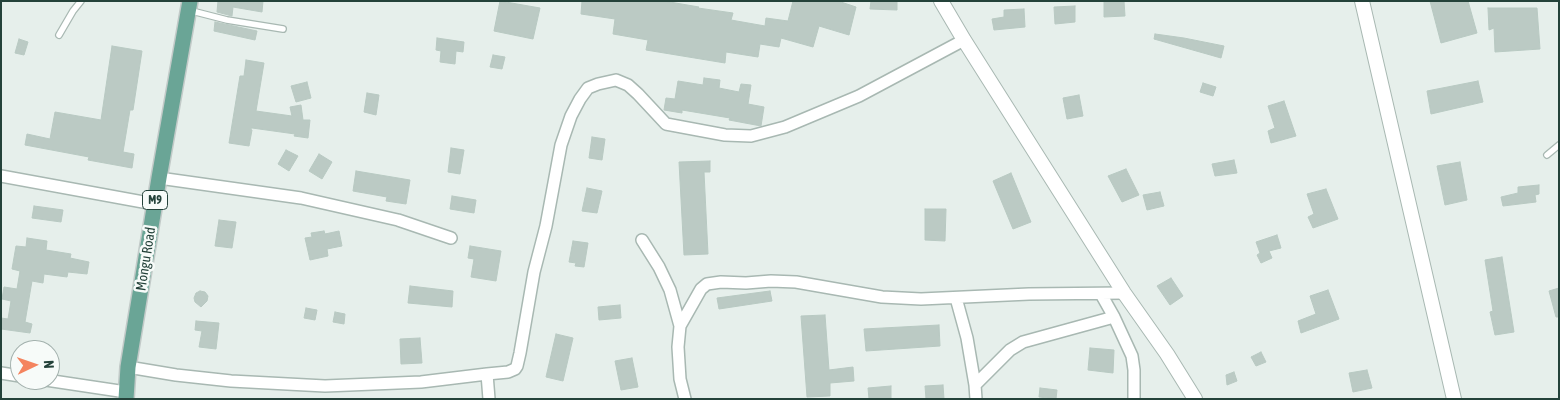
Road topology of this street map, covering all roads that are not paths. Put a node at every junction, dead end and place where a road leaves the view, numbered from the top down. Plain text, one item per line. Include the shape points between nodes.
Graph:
1 (81, 1) edge
2 (941, 1) edge
3 (1362, 1) edge
4 (189, 6) edge
5 (283, 29) dead end
6 (59, 35) dead end
7 (964, 40) junction
8 (1559, 145) edge
9 (1547, 155) dead end
10 (1, 176) edge
11 (158, 178) junction
12 (154, 204) junction
13 (451, 238) dead end
14 (642, 240) dead end
15 (1124, 293) junction
16 (1100, 294) junction
17 (956, 298) junction
18 (1114, 317) junction
19 (680, 326) junction
20 (128, 368) junction
21 (487, 374) junction
22 (60, 383) edge
23 (975, 385) junction
24 (126, 395) edge
25 (489, 399) edge
26 (685, 399) edge
27 (976, 399) edge
28 (1134, 399) edge
29 (1195, 399) edge
30 (1454, 399) edge

1 - 6 lane
2 - 7 street
3 - 30 street
4 - 5 lane via 227,20
4 - 11 main road, Mongu Road / M9
7 - 15 street
7 - 21 street via 859,96 785,127 751,136 725,135 666,124 638,94 616,80 588,88 571,116 561,144 517,366 508,372
8 - 9 lane
10 - 12 street
11 - 12 main road, Mongu Road / M9
11 - 13 street via 301,198 398,220
12 - 20 main road, Mongu Road / M9
14 - 19 street via 660,267
15 - 16 street
15 - 29 street
16 - 17 street
16 - 18 street
17 - 19 street via 882,297 796,282 722,282 708,284 701,289
17 - 23 street
18 - 23 street via 1023,342 1010,350
18 - 28 street via 1132,356
19 - 26 street via 680,379
20 - 21 street via 232,381 325,386 421,382
20 - 24 main road, Mongu Road / M9
21 - 25 street
22 - 24 street
23 - 27 street

